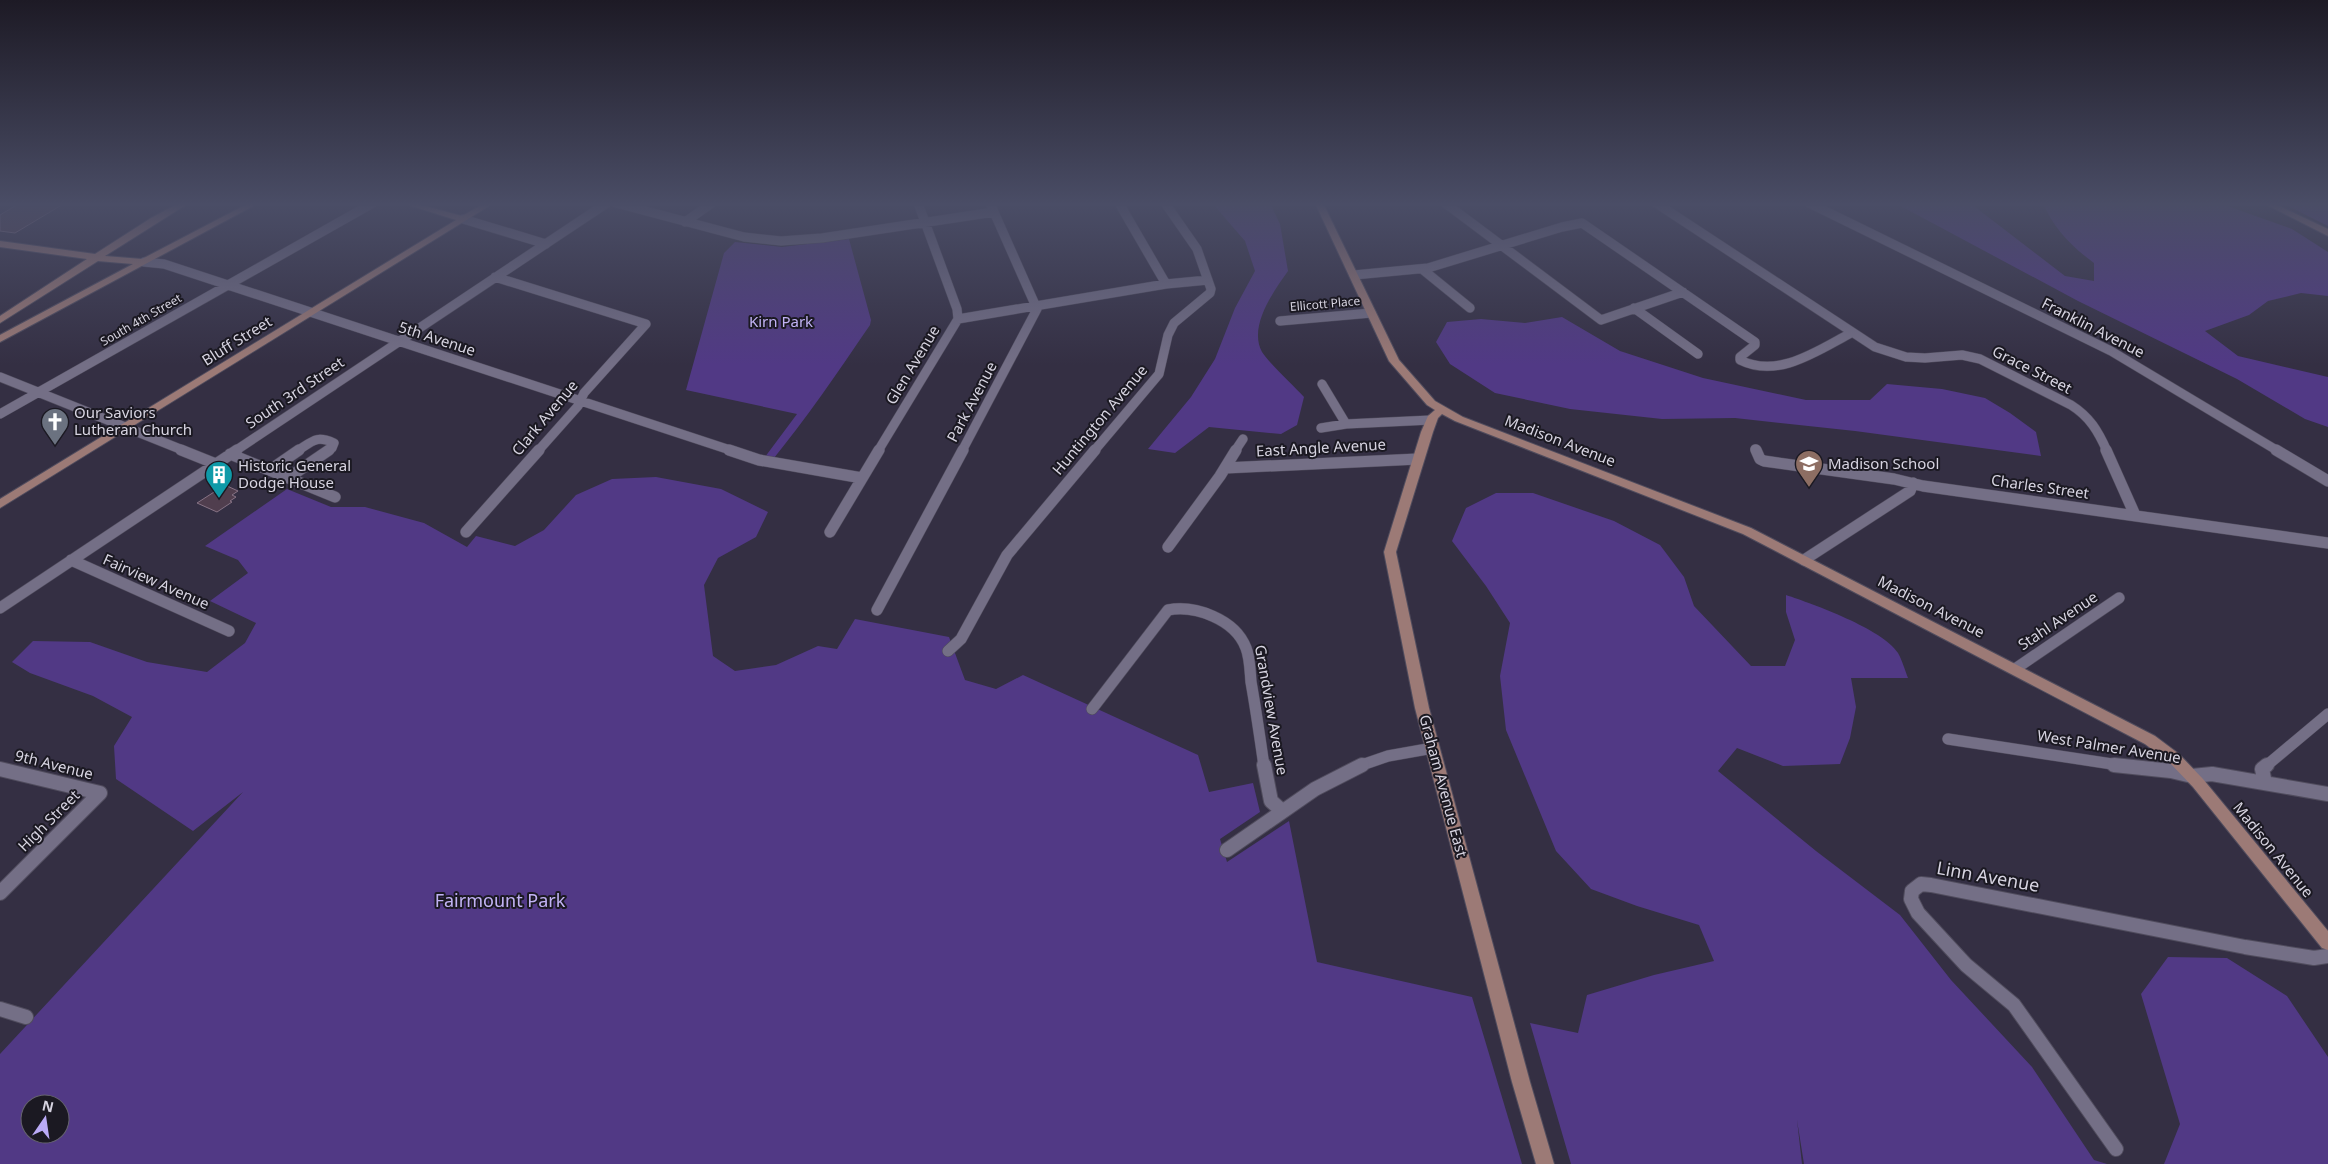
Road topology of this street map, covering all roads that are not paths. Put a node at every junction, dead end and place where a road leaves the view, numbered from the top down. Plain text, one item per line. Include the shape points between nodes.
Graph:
1 (91, 257) edge
2 (153, 257) edge
3 (276, 257) edge
4 (401, 257) edge
5 (525, 257) edge
6 (937, 257) edge
7 (1014, 257) edge
8 (1151, 257) edge
9 (1200, 257) edge
10 (1346, 257) edge
11 (1463, 257) edge
12 (1517, 257) edge
13 (1632, 257) edge
14 (1739, 257) edge
15 (1922, 257) edge
16 (96, 258) junction
17 (144, 262) junction
18 (1422, 269) junction
19 (1354, 275) junction
20 (495, 277) junction
21 (1208, 280) junction
22 (1166, 284) junction
23 (228, 285) junction
24 (1683, 292) junction
25 (1036, 306) junction
26 (1470, 308) dead end
27 (1634, 308) junction
28 (310, 313) junction
29 (1371, 313) junction
30 (958, 319) junction
31 (0, 320) edge
32 (1280, 321) dead end
33 (1851, 332) junction
34 (0, 339) edge
35 (398, 342) junction
36 (1698, 354) dead end
37 (0, 377) edge
38 (1322, 384) dead end
39 (39, 392) junction
40 (580, 401) junction
41 (0, 414) edge
42 (1436, 415) junction
43 (1346, 424) junction
44 (125, 427) junction
45 (1321, 428) dead end
46 (1243, 439) dead end
47 (1755, 449) dead end
48 (230, 454) junction
49 (1418, 459) junction
50 (216, 464) junction
51 (2301, 465) junction
52 (1225, 468) junction
53 (270, 470) junction
54 (288, 478) junction
55 (862, 478) junction
56 (2328, 481) edge
57 (1914, 484) junction
58 (2328, 490) edge
59 (335, 497) dead end
60 (0, 504) edge
61 (2135, 515) junction
62 (466, 532) dead end
63 (830, 532) dead end
64 (2328, 542) edge
65 (1168, 547) dead end
66 (71, 560) junction
67 (1804, 560) junction
68 (2119, 598) dead end
69 (0, 608) edge
70 (877, 610) dead end
71 (229, 631) dead end
72 (948, 651) dead end
73 (2015, 669) junction
74 (1092, 709) dead end
75 (2328, 714) edge
76 (1948, 739) dead end
77 (1433, 748) junction
78 (0, 769) edge
79 (2192, 776) junction
80 (2265, 783) junction
81 (100, 793) joint
82 (2328, 794) edge
83 (1282, 811) junction
84 (1227, 850) dead end
85 (0, 893) edge
86 (2328, 942) edge
87 (2328, 956) edge
88 (0, 1009) edge
89 (26, 1017) dead end
90 (2116, 1149) dead end
91 (1545, 1164) edge

1 - 16 main road, 5th Avenue
2 - 17 main road
3 - 23 street, South 4th Street
4 - 28 main road, Bluff Street
5 - 20 street, South 3rd Street
6 - 30 street, Glen Avenue
7 - 25 street
8 - 22 street
9 - 21 street
10 - 19 main road, Madison Avenue
11 - 18 street
12 - 27 street via 1601,320
13 - 24 street
14 - 33 street, Grace Street
15 - 51 street, Franklin Avenue via 2111,351
16 - 17 main road, 5th Avenue
16 - 31 main road
17 - 23 street, 5th Avenue via 164,264
17 - 34 main road
18 - 19 street
18 - 26 street
19 - 29 main road, Madison Avenue
20 - 35 street, South 3rd Street
20 - 40 street, Clark Avenue via 646,324
21 - 22 street
21 - 72 street, Huntington Avenue via 1210,293 1181,316 1170,331 1159,374 1007,555 961,639
22 - 25 street
23 - 28 street, 5th Avenue
23 - 39 street, South 4th Street
24 - 27 street
24 - 33 street via 1755,342 1740,360 1750,366 1769,368 1785,365
25 - 30 street
25 - 70 street, Park Avenue via 1034,318
27 - 36 street
28 - 35 street, 5th Avenue
28 - 44 main road, Bluff Street
29 - 32 street, Ellicott Place
29 - 42 main road, Madison Avenue via 1394,361 1431,403
30 - 55 street, Glen Avenue
33 - 61 street, Grace Street via 1880,349 1906,357 1962,355 1980,359 2071,405 2097,429
35 - 40 street, 5th Avenue
35 - 48 street, South 3rd Street
37 - 39 street
38 - 43 street
39 - 41 street, South 4th Street
39 - 44 street
40 - 55 street, 5th Avenue via 759,460
40 - 62 street, Clark Avenue
42 - 43 street
42 - 49 main road, Graham Avenue East
42 - 67 main road, Madison Avenue via 1457,419 1747,531
43 - 45 street
44 - 50 street
44 - 60 main road, Bluff Street
46 - 52 street
47 - 57 street, Charles Street via 1764,461
48 - 50 street, South 3rd Street
48 - 53 street
49 - 52 street, East Angle Avenue
49 - 77 main road, Graham Avenue East via 1390,552
50 - 66 street, South 3rd Street
51 - 56 street, Franklin Avenue
51 - 58 street via 2310,477
52 - 65 street
53 - 54 street
53 - 54 street via 314,440 322,438 334,443 332,448
54 - 59 street
55 - 63 street, Glen Avenue
57 - 61 street, Charles Street
57 - 67 street via 1910,490
61 - 64 street, Charles Street
66 - 69 street, South 3rd Street
66 - 71 street, Fairview Avenue
67 - 73 main road, Madison Avenue
68 - 73 street, Stahl Avenue
73 - 79 main road, Madison Avenue via 2150,740
74 - 83 street, Grandview Avenue via 1168,610 1185,607 1218,619 1243,641 1246,648 1269,795
75 - 80 street via 2262,769
76 - 79 street, West Palmer Avenue
77 - 83 street via 1372,761 1324,784
77 - 91 main road, Graham Avenue East via 1520,1082
78 - 81 street, 9th Avenue
79 - 80 street, West Palmer Avenue via 2212,774
79 - 86 main road, Madison Avenue
80 - 82 street, West Palmer Avenue
81 - 85 street, High Street
83 - 84 street
87 - 90 street, Linn Avenue via 2314,958 2245,947 1931,884 1915,887 1911,899 1918,912 1966,965 2014,1005
88 - 89 street

